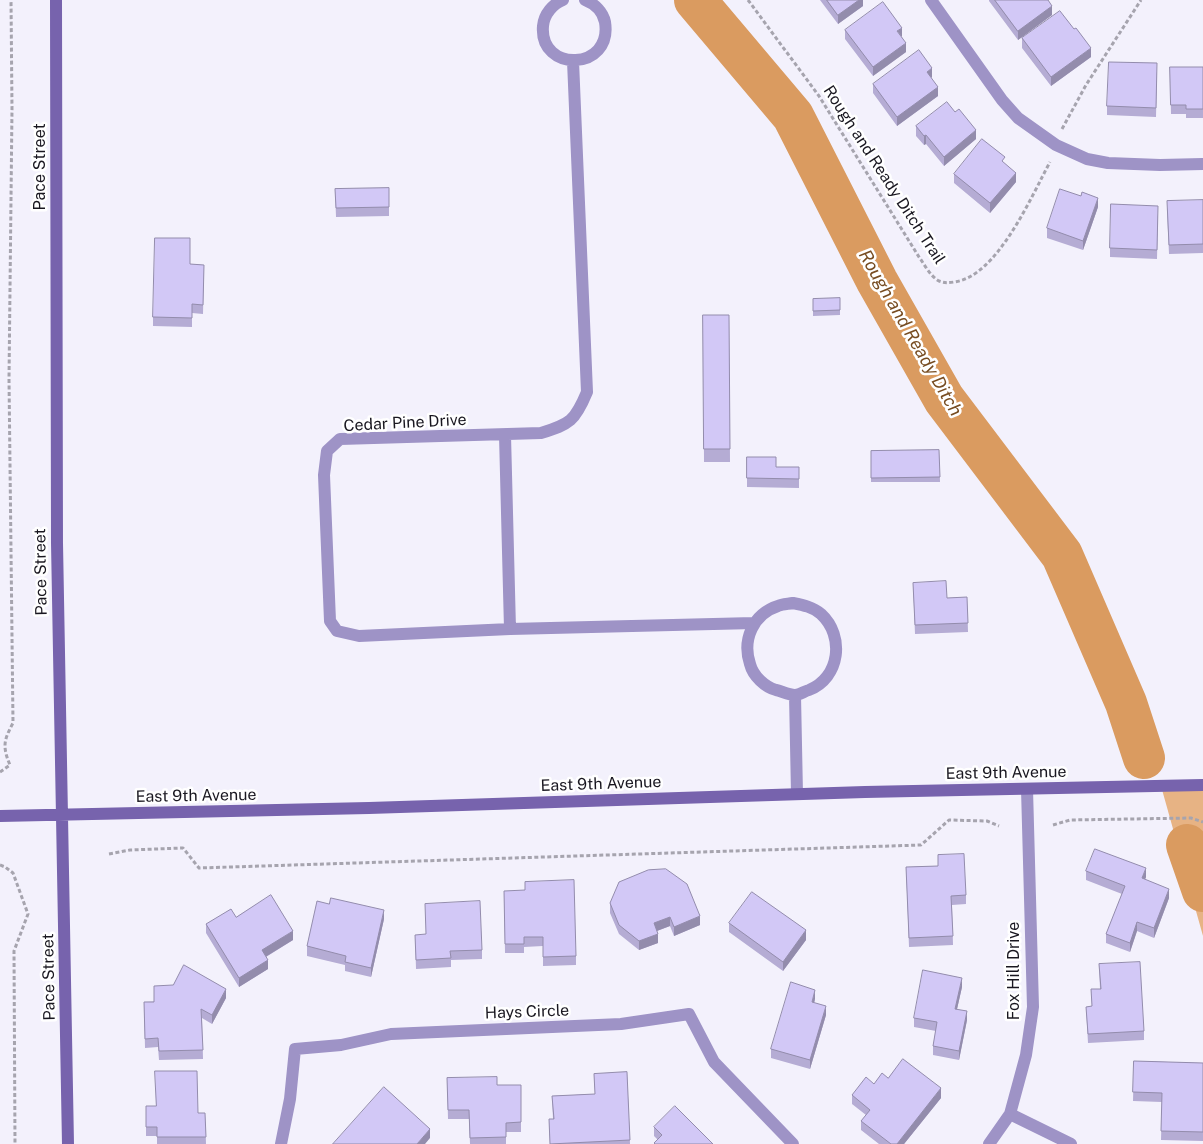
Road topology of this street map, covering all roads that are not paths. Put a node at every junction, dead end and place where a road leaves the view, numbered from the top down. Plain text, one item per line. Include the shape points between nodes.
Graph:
1 (56, 0) edge
2 (563, 0) edge
3 (585, 0) edge
4 (930, 0) edge
5 (573, 61) junction
6 (1203, 164) edge
7 (505, 435) junction
8 (754, 623) junction
9 (510, 629) junction
10 (795, 695) junction
11 (1203, 785) edge
12 (1027, 789) junction
13 (797, 794) junction
14 (0, 816) edge
15 (61, 816) junction
16 (1010, 1114) junction
17 (68, 1144) edge
18 (282, 1144) edge
19 (793, 1144) edge
20 (988, 1144) edge
21 (1071, 1144) edge

1 - 15 main road, Pace Street
2 - 5 street via 552,6 546,15 543,35 553,53
3 - 5 street via 599,10 606,29 600,48 583,60
4 - 6 street via 1002,100 1018,118 1056,145 1087,159 1108,163
5 - 7 street, Cedar Pine Drive via 587,392 579,411 564,426 541,433
7 - 9 street
7 - 9 street, Cedar Pine Drive via 340,439 327,451 324,474 330,621 337,631 359,636
8 - 9 street, Cedar Pine Drive
8 - 10 street via 747,645 750,667 759,680 771,688
8 - 10 street via 764,612 793,603 820,613 830,624 836,637 837,652 833,666 826,678 814,688
10 - 13 street
11 - 12 main road, East 9th Avenue
12 - 13 main road, East 9th Avenue
12 - 16 street, Fox Hill Drive via 1033,1007 1026,1055
13 - 15 main road, East 9th Avenue
14 - 15 main road, East 9th Avenue
15 - 17 main road, Pace Street
16 - 20 street, Fox Hill Drive
16 - 21 street
18 - 19 street, Hays Circle via 295,1049 341,1045 390,1034 621,1024 689,1014 714,1062

